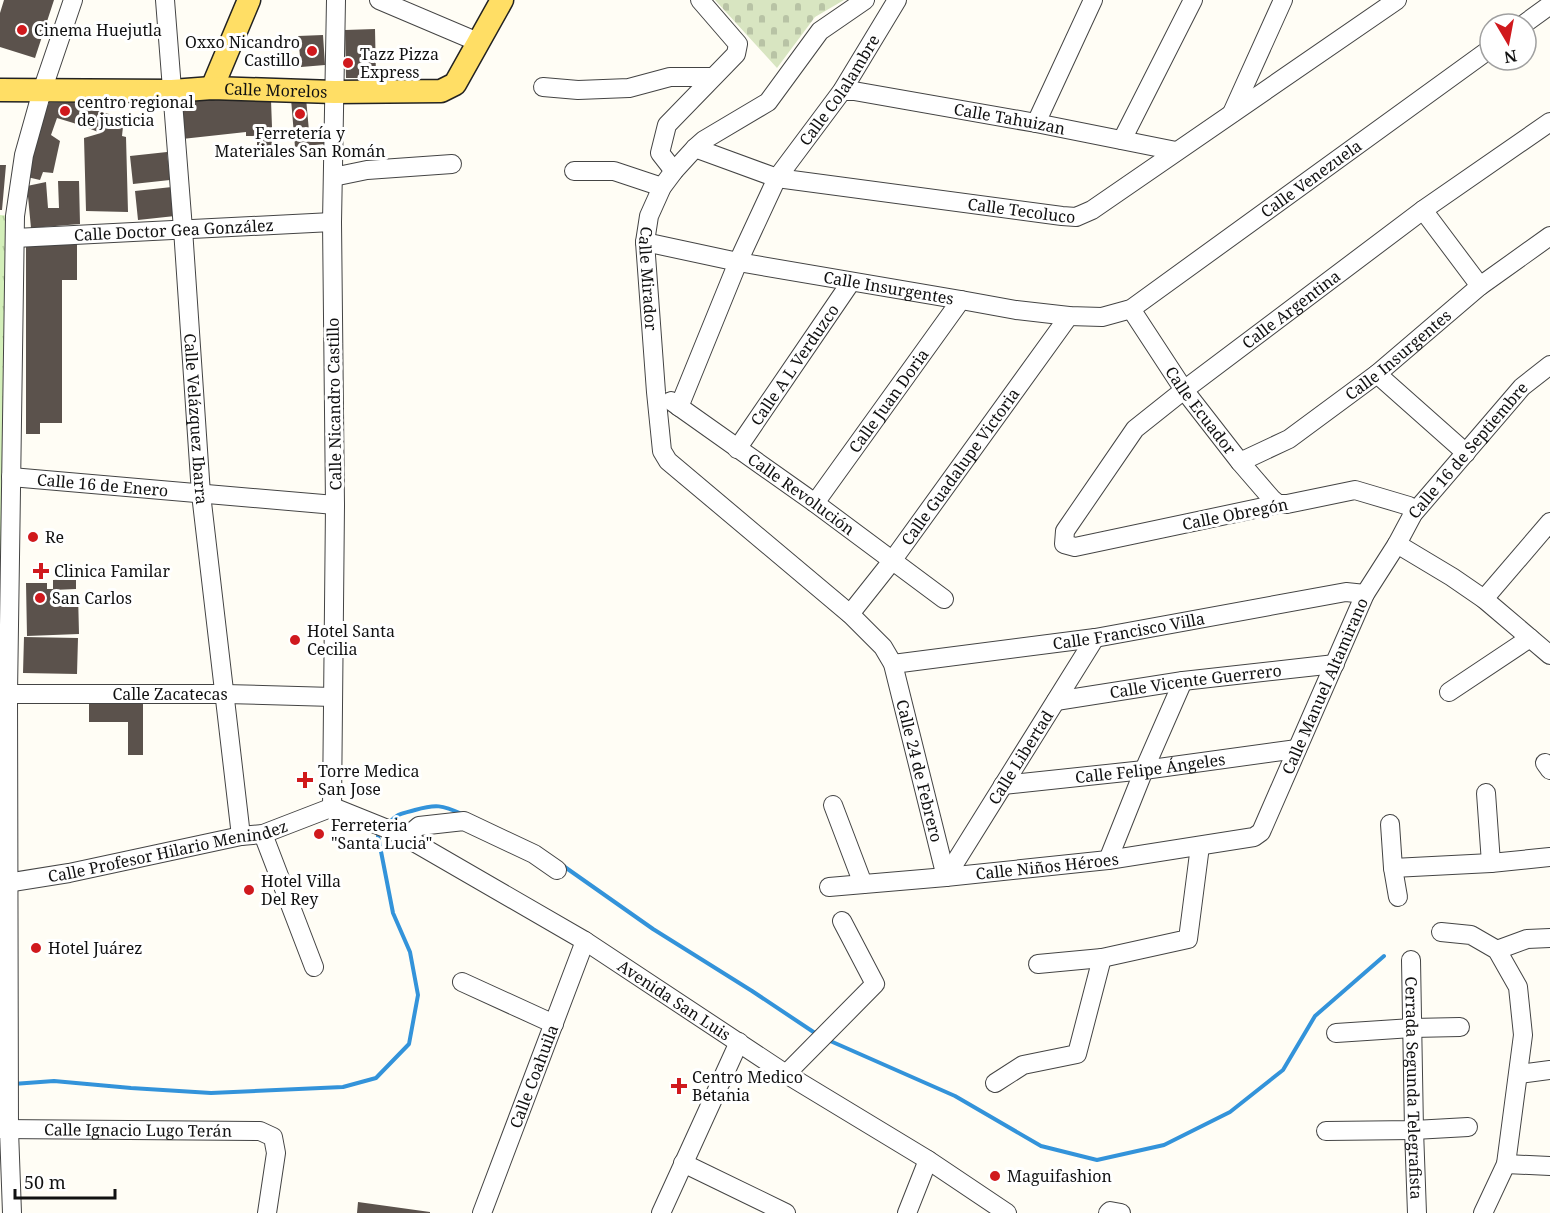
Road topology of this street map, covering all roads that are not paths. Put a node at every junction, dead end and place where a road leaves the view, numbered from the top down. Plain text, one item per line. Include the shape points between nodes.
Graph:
1 (73, 0) edge
2 (165, 0) edge
3 (249, 0) edge
4 (336, 0) edge
5 (379, 0) edge
6 (502, 0) edge
7 (700, 0) edge
8 (865, 0) edge
9 (897, 0) edge
10 (1093, 0) edge
11 (1193, 0) edge
12 (1283, 0) edge
13 (1397, 0) edge
14 (478, 42) junction
15 (1478, 58) edge
16 (712, 77) junction
17 (212, 87) junction
18 (543, 87) dead end
19 (0, 90) edge
20 (42, 91) junction
21 (171, 91) junction
22 (842, 91) junction
23 (334, 92) junction
24 (1231, 114) junction
25 (1550, 122) edge
26 (1036, 123) junction
27 (1122, 140) junction
28 (694, 148) junction
29 (1176, 151) junction
30 (452, 164) dead end
31 (574, 171) dead end
32 (674, 171) junction
33 (333, 177) junction
34 (777, 178) junction
35 (662, 187) junction
36 (1423, 210) junction
37 (332, 222) junction
38 (183, 229) junction
39 (1550, 236) edge
40 (15, 238) junction
41 (645, 242) junction
42 (738, 262) junction
43 (851, 282) junction
44 (1479, 286) junction
45 (962, 300) junction
46 (1131, 309) junction
47 (1070, 316) junction
48 (1550, 364) edge
49 (1377, 374) junction
50 (1184, 390) junction
51 (656, 392) junction
52 (679, 406) junction
53 (737, 449) junction
54 (1466, 453) junction
55 (1240, 462) junction
56 (11, 477) junction
57 (201, 494) junction
58 (815, 503) junction
59 (1278, 504) junction
60 (335, 505) junction
61 (1413, 514) junction
62 (1550, 522) edge
63 (1065, 531) joint
64 (1397, 544) junction
65 (892, 561) junction
66 (1365, 594) junction
67 (944, 599) dead end
68 (1484, 599) junction
69 (850, 614) junction
70 (1095, 638) junction
71 (1530, 638) junction
72 (1550, 655) edge
73 (893, 664) junction
74 (1335, 664) junction
75 (1183, 681) junction
76 (1449, 692) dead end
77 (8, 694) junction
78 (225, 694) junction
79 (333, 697) junction
80 (1056, 701) junction
81 (1297, 749) junction
82 (1144, 771) junction
83 (1003, 785) junction
84 (1486, 793) dead end
85 (833, 805) dead end
86 (332, 807) junction
87 (1390, 824) dead end
88 (1261, 832) joint
89 (264, 834) junction
90 (403, 835) junction
91 (241, 836) junction
92 (1200, 846) junction
93 (1550, 857) edge
94 (1108, 860) junction
95 (1491, 863) junction
96 (1393, 868) junction
97 (557, 870) dead end
98 (946, 877) junction
99 (4, 884) edge
100 (863, 884) junction
101 (829, 886) dead end
102 (1398, 897) dead end
103 (842, 921) dead end
104 (1441, 932) dead end
105 (1550, 938) edge
106 (585, 941) junction
107 (1497, 950) junction
108 (1102, 958) junction
109 (1411, 960) dead end
110 (1038, 964) dead end
111 (314, 967) dead end
112 (462, 982) dead end
113 (554, 1024) junction
114 (1412, 1028) junction
115 (1460, 1028) dead end
116 (1336, 1033) dead end
117 (739, 1042) junction
118 (1550, 1070) edge
119 (786, 1074) junction
120 (1519, 1074) junction
121 (995, 1083) dead end
122 (6, 1124) edge
123 (1468, 1127) dead end
124 (1414, 1130) junction
125 (1326, 1131) dead end
126 (928, 1160) junction
127 (684, 1162) junction
128 (1506, 1164) junction
129 (1550, 1166) edge
130 (12, 1213) edge
131 (267, 1213) edge
132 (482, 1213) edge
133 (661, 1213) edge
134 (786, 1213) edge
135 (907, 1213) edge
136 (1007, 1213) edge
137 (1108, 1213) edge
138 (1122, 1213) edge
139 (1418, 1213) edge
140 (1483, 1213) edge

1 - 20 street
2 - 21 street, Calle Velázquez Ibarra
3 - 17 main road
4 - 23 street, Calle Nicandro Castillo
5 - 14 street
6 - 14 main road, Calle Morelos
7 - 16 street via 738,44 736,54
8 - 28 street, Calle Mirador via 820,31 768,102
9 - 22 street, Calle Colalambre
10 - 26 street
11 - 27 street
12 - 24 street
13 - 24 street, Calle Tecoluco
14 - 23 main road, Calle Morelos via 455,84 441,91
15 - 46 street, Calle Venezuela
16 - 18 street via 670,77 628,88
16 - 32 street via 667,125 660,153
17 - 21 main road, Calle Morelos
17 - 23 main road, Calle Morelos
19 - 20 main road, Calle Morelos
20 - 21 main road, Calle Morelos
20 - 40 street via 24,155
21 - 38 street, Calle Velázquez Ibarra
22 - 26 street, Calle Tahuizan
22 - 34 street, Calle Colalambre
23 - 33 street, Calle Nicandro Castillo
24 - 29 street, Calle Tecoluco
25 - 36 street, Calle Argentina
26 - 27 street, Calle Tahuizan
27 - 29 street, Calle Tahuizan
28 - 32 street, Calle Mirador
28 - 34 street, Calle Tecoluco
29 - 34 street, Calle Tecoluco via 1077,217
30 - 33 street via 367,170
31 - 35 street via 614,171
32 - 35 street, Calle Mirador
33 - 37 street, Calle Nicandro Castillo
34 - 42 street, Calle Colalambre
35 - 41 street, Calle Mirador via 649,216
36 - 44 street
36 - 50 street, Calle Argentina
37 - 38 street, Calle Doctor Gea González
37 - 60 street, Calle Nicandro Castillo
38 - 40 street, Calle Doctor Gea González
38 - 57 street, Calle Velázquez Ibarra
39 - 44 street, Calle Insurgentes
40 - 56 street
41 - 42 street, Calle Insurgentes
41 - 51 street, Calle Mirador
42 - 43 street, Calle Insurgentes
42 - 52 street, Calle Colalambre
43 - 45 street, Calle Insurgentes
43 - 53 street, Calle A L Verduzco
44 - 49 street, Calle Insurgentes
45 - 47 street, Calle Insurgentes
45 - 58 street, Calle Juan Doria
46 - 47 street, Calle Insurgentes via 1102,317
46 - 50 street, Calle Ecuador
47 - 65 street, Calle Guadalupe Victoria
48 - 54 street, Calle 16 de Septiembre via 1522,387
49 - 54 street
49 - 55 street, Calle Insurgentes via 1289,439
50 - 55 street, Calle Ecuador
50 - 63 street, Calle Argentina via 1135,429
51 - 52 street, Calle Revolución
51 - 69 street, Calle Mirador via 664,457
52 - 53 street, Calle Revolución
53 - 58 street, Calle Revolución
54 - 61 street, Calle 16 de Septiembre
55 - 59 street, Calle Ecuador
56 - 57 street, Calle 16 de Enero
56 - 77 street
57 - 60 street, Calle 16 de Enero
57 - 78 street, Calle Velázquez Ibarra
58 - 65 street, Calle Revolución
59 - 61 street, Calle Obregón via 1355,490 1409,506
59 - 63 street, Calle Obregón via 1075,547 1064,544
60 - 79 street, Calle Nicandro Castillo
61 - 64 street, Calle 16 de Septiembre
62 - 68 street
64 - 66 street, Calle Manuel Altamirano
64 - 68 street
65 - 67 street, Calle Revolución
65 - 69 street, Calle Guadalupe Victoria
66 - 70 street, Calle Francisco Villa via 1347,592
66 - 74 street, Calle Manuel Altamirano
68 - 71 street
69 - 73 street via 883,647
70 - 73 street, Calle Francisco Villa
70 - 80 street, Calle Libertad
71 - 72 street
71 - 76 street
73 - 98 street, Calle 24 de Febrero
74 - 75 street, Calle Vicente Guerrero
74 - 81 street, Calle Manuel Altamirano
75 - 80 street, Calle Vicente Guerrero
75 - 82 street
77 - 78 street, Calle Zacatecas
77 - 99 street
78 - 79 street, Calle Zacatecas
78 - 91 street, Calle Velázquez Ibarra
79 - 86 street, Calle Nicandro Castillo
80 - 83 street, Calle Libertad
81 - 82 street, Calle Felipe Ángeles
81 - 88 street, Calle Manuel Altamirano
82 - 83 street, Calle Felipe Ángeles
82 - 94 street
83 - 98 street, Calle Libertad
84 - 95 street
85 - 100 street
86 - 89 street, Calle Profesor Hilario Menindez
86 - 90 street, Avenida San Luis
87 - 96 street
88 - 92 street, Calle Niños Héroes via 1254,837
89 - 91 street, Calle Profesor Hilario Menindez
89 - 111 street
90 - 97 street via 419,826 464,821 534,854
90 - 106 street, Avenida San Luis
91 - 99 street, Calle Profesor Hilario Menindez
92 - 94 street, Calle Niños Héroes
92 - 108 street via 1188,939
93 - 95 street
94 - 98 street, Calle Niños Héroes
95 - 96 street
96 - 102 street
98 - 100 street, Calle Niños Héroes
99 - 122 street via 10,1064
100 - 101 street, Calle Niños Héroes
103 - 119 street via 875,984
104 - 107 street via 1471,936
105 - 107 street via 1527,939
106 - 113 street, Calle Coahuila
106 - 117 street, Avenida San Luis
107 - 120 street via 1518,987 1523,1035
108 - 110 street
108 - 121 street via 1077,1054 1023,1065
109 - 114 street, Cerrada Segunda Telegrafista
112 - 113 street
113 - 132 street, Calle Coahuila
114 - 115 street
114 - 116 street
114 - 124 street, Cerrada Segunda Telegrafista
117 - 119 street, Avenida San Luis
117 - 127 street
118 - 120 street
119 - 126 street, Avenida San Luis
120 - 128 street
122 - 130 street
122 - 131 street, Calle Ignacio Lugo Terán via 260,1131 273,1137 276,1153
123 - 124 street
124 - 125 street
124 - 139 street, Cerrada Segunda Telegrafista
126 - 135 street
126 - 136 street, Avenida San Luis
127 - 133 street
127 - 134 street
128 - 129 street
128 - 140 street
137 - 138 street

